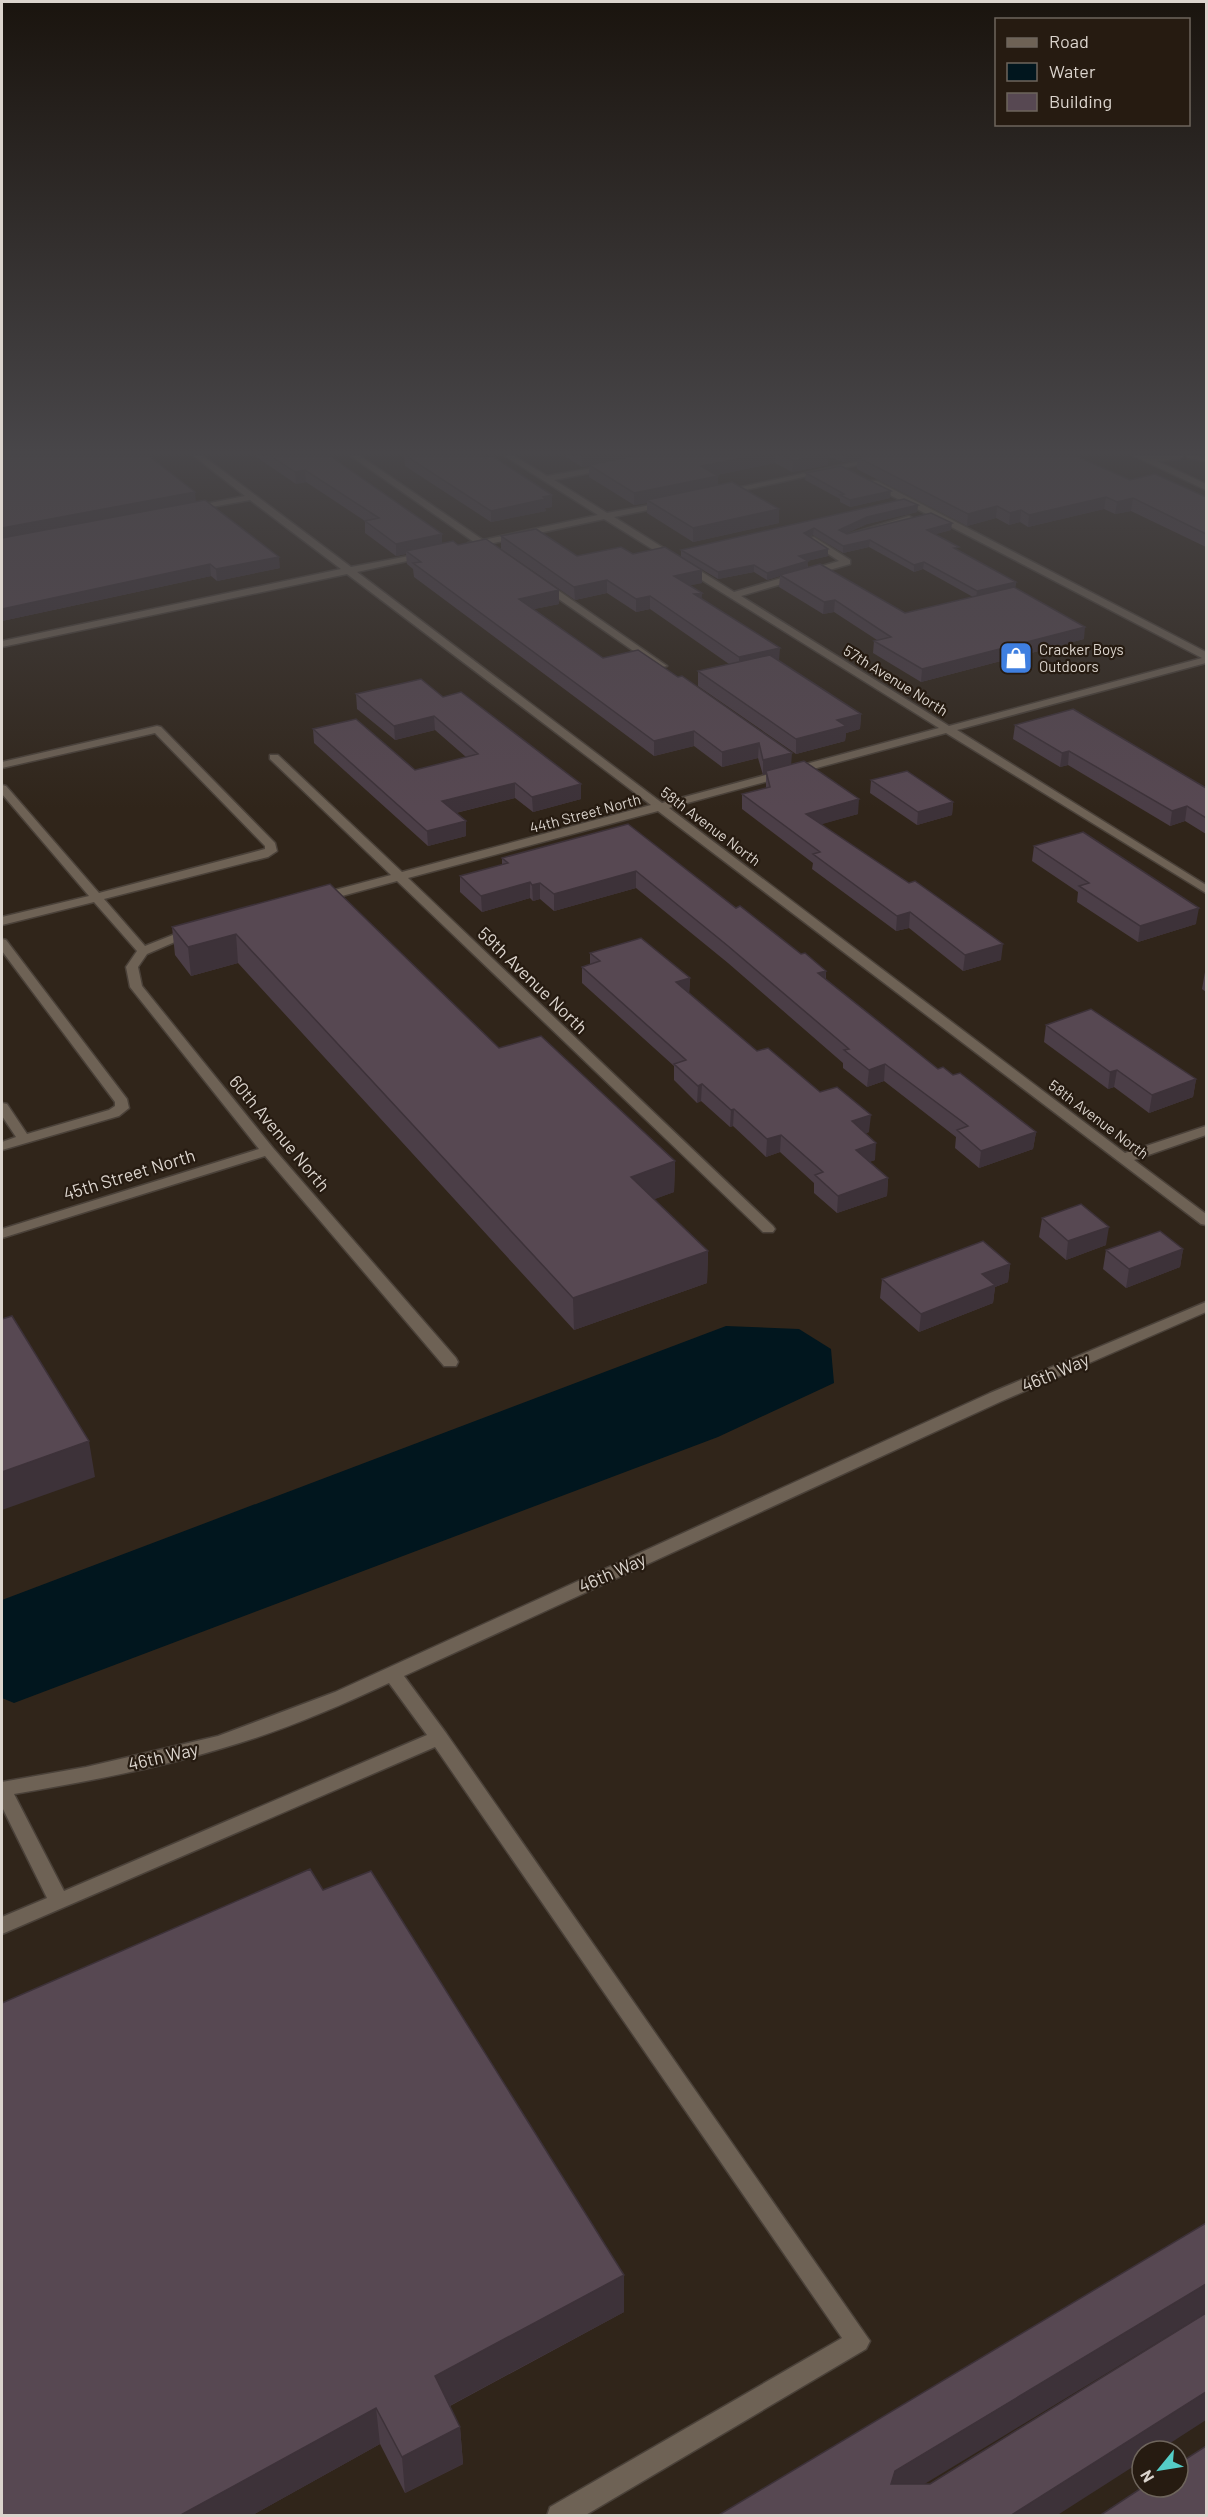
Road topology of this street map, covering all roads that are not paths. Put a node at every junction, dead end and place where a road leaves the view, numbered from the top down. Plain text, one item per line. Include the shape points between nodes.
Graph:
1 (336, 573) edge
2 (351, 573) edge
3 (696, 573) edge
4 (808, 573) edge
5 (1045, 573) edge
6 (538, 580) edge
7 (732, 596) junction
8 (2, 644) edge
9 (1206, 658) edge
10 (670, 672) edge
11 (946, 729) junction
12 (274, 757) dead end
13 (2, 765) edge
14 (2, 789) edge
15 (663, 808) junction
16 (399, 877) junction
17 (1206, 891) edge
18 (96, 897) junction
19 (313, 900) edge
20 (2, 921) edge
21 (202, 929) edge
22 (2, 943) edge
23 (143, 951) junction
24 (2, 1107) edge
25 (1206, 1130) edge
26 (24, 1139) junction
27 (2, 1146) edge
28 (268, 1151) junction
29 (1125, 1158) junction
30 (1206, 1221) edge
31 (768, 1229) dead end
32 (2, 1234) edge
33 (1206, 1307) edge
34 (450, 1362) dead end
35 (391, 1673) junction
36 (439, 1738) junction
37 (2, 1789) edge
38 (59, 1901) junction
39 (2, 1926) edge
40 (559, 2516) edge

1 - 8 street
2 - 15 street, 58th Avenue North
3 - 7 street, 57th Avenue North
4 - 7 street
5 - 9 street
6 - 10 street
7 - 11 street, 57th Avenue North
9 - 11 street, 44th Street North
11 - 15 street, 44th Street North via 800,765
11 - 17 street, 57th Avenue North
12 - 16 street, 59th Avenue North
13 - 18 street via 157,729 271,845 271,851 264,855
14 - 18 street
15 - 16 street, 44th Street North
15 - 29 street, 58th Avenue North
16 - 19 street, 44th Street North
16 - 31 street, 59th Avenue North
18 - 20 street
18 - 23 street
21 - 23 street
22 - 26 street via 122,1102 122,1108 114,1113
23 - 28 street, 60th Avenue North via 132,967 136,987
24 - 26 street
25 - 29 street
26 - 27 street
28 - 32 street, 45th Street North
28 - 34 street, 60th Avenue North
29 - 30 street, 58th Avenue North
33 - 35 street, 46th Way via 986,1402
35 - 36 street
35 - 37 street, 46th Way via 342,1697 220,1742 86,1774
36 - 38 street
36 - 40 street via 858,2341
37 - 38 street
38 - 39 street

